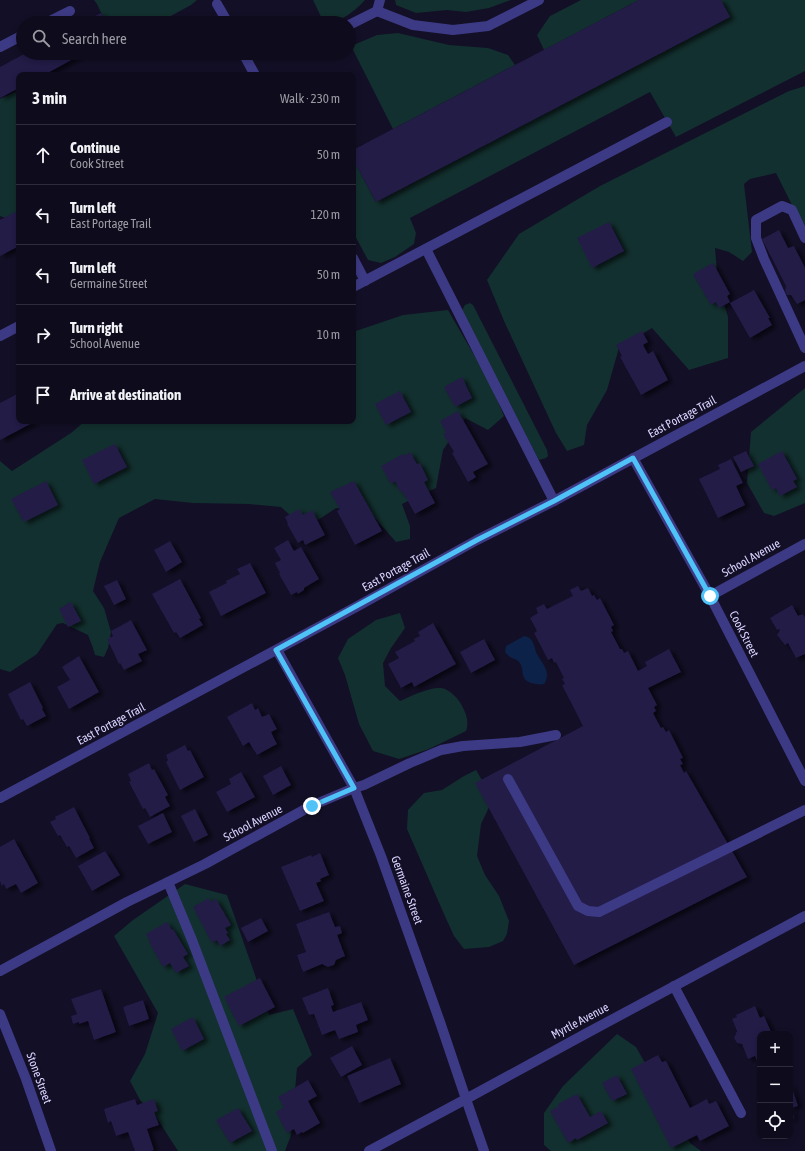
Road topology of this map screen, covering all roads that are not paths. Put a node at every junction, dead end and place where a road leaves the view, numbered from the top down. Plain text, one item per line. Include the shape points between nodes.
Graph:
1 (380, 0) edge
2 (539, 0) edge
3 (217, 4) dead end
4 (70, 10) dead end
5 (377, 11) junction
6 (59, 16) edge
7 (224, 16) edge
8 (356, 22) edge
9 (16, 39) edge
10 (0, 47) edge
11 (248, 60) edge
12 (254, 72) edge
13 (667, 122) dead end
14 (805, 238) edge
15 (426, 249) junction
16 (356, 264) edge
17 (365, 281) junction
18 (356, 286) edge
19 (16, 328) edge
20 (0, 336) edge
21 (805, 348) edge
22 (805, 366) edge
23 (633, 458) junction
24 (554, 501) junction
25 (805, 544) edge
26 (710, 596) junction
27 (276, 650) junction
28 (556, 735) dead end
29 (802, 769) edge
30 (508, 779) dead end
31 (805, 781) edge
32 (354, 788) junction
33 (0, 798) edge
34 (805, 810) edge
35 (168, 882) junction
36 (805, 916) edge
37 (0, 971) edge
38 (674, 986) junction
39 (0, 1014) edge
40 (466, 1099) junction
41 (741, 1113) dead end
42 (52, 1151) edge
43 (272, 1151) edge
44 (369, 1151) edge
45 (484, 1151) edge

1 - 5 street
2 - 5 street via 488,26 453,30 413,25
3 - 7 street
4 - 6 street
5 - 8 street
9 - 10 street
11 - 12 street
13 - 15 street
14 - 21 street via 792,210 782,206 756,220 756,238 761,252
15 - 17 street
15 - 24 street
16 - 17 street
17 - 18 street
19 - 20 street
22 - 23 street, East Portage Trail
23 - 24 street, East Portage Trail
23 - 26 street, Cook Street
24 - 27 street, East Portage Trail via 477,540
25 - 26 street, School Avenue
26 - 29 street, Cook Street
27 - 32 street, Germaine Street
27 - 33 street, East Portage Trail
28 - 32 street, School Avenue via 520,742 441,750
29 - 31 street, Cook Street
30 - 34 street via 578,906 588,911 599,912
32 - 35 street, School Avenue via 312,806
32 - 40 street, Germaine Street via 381,856
35 - 37 street, School Avenue
35 - 43 street
36 - 38 street, Myrtle Avenue
38 - 40 street, Myrtle Avenue
38 - 41 street
39 - 42 street, Stone Street
40 - 44 street, Myrtle Avenue
40 - 45 street, Germaine Street

